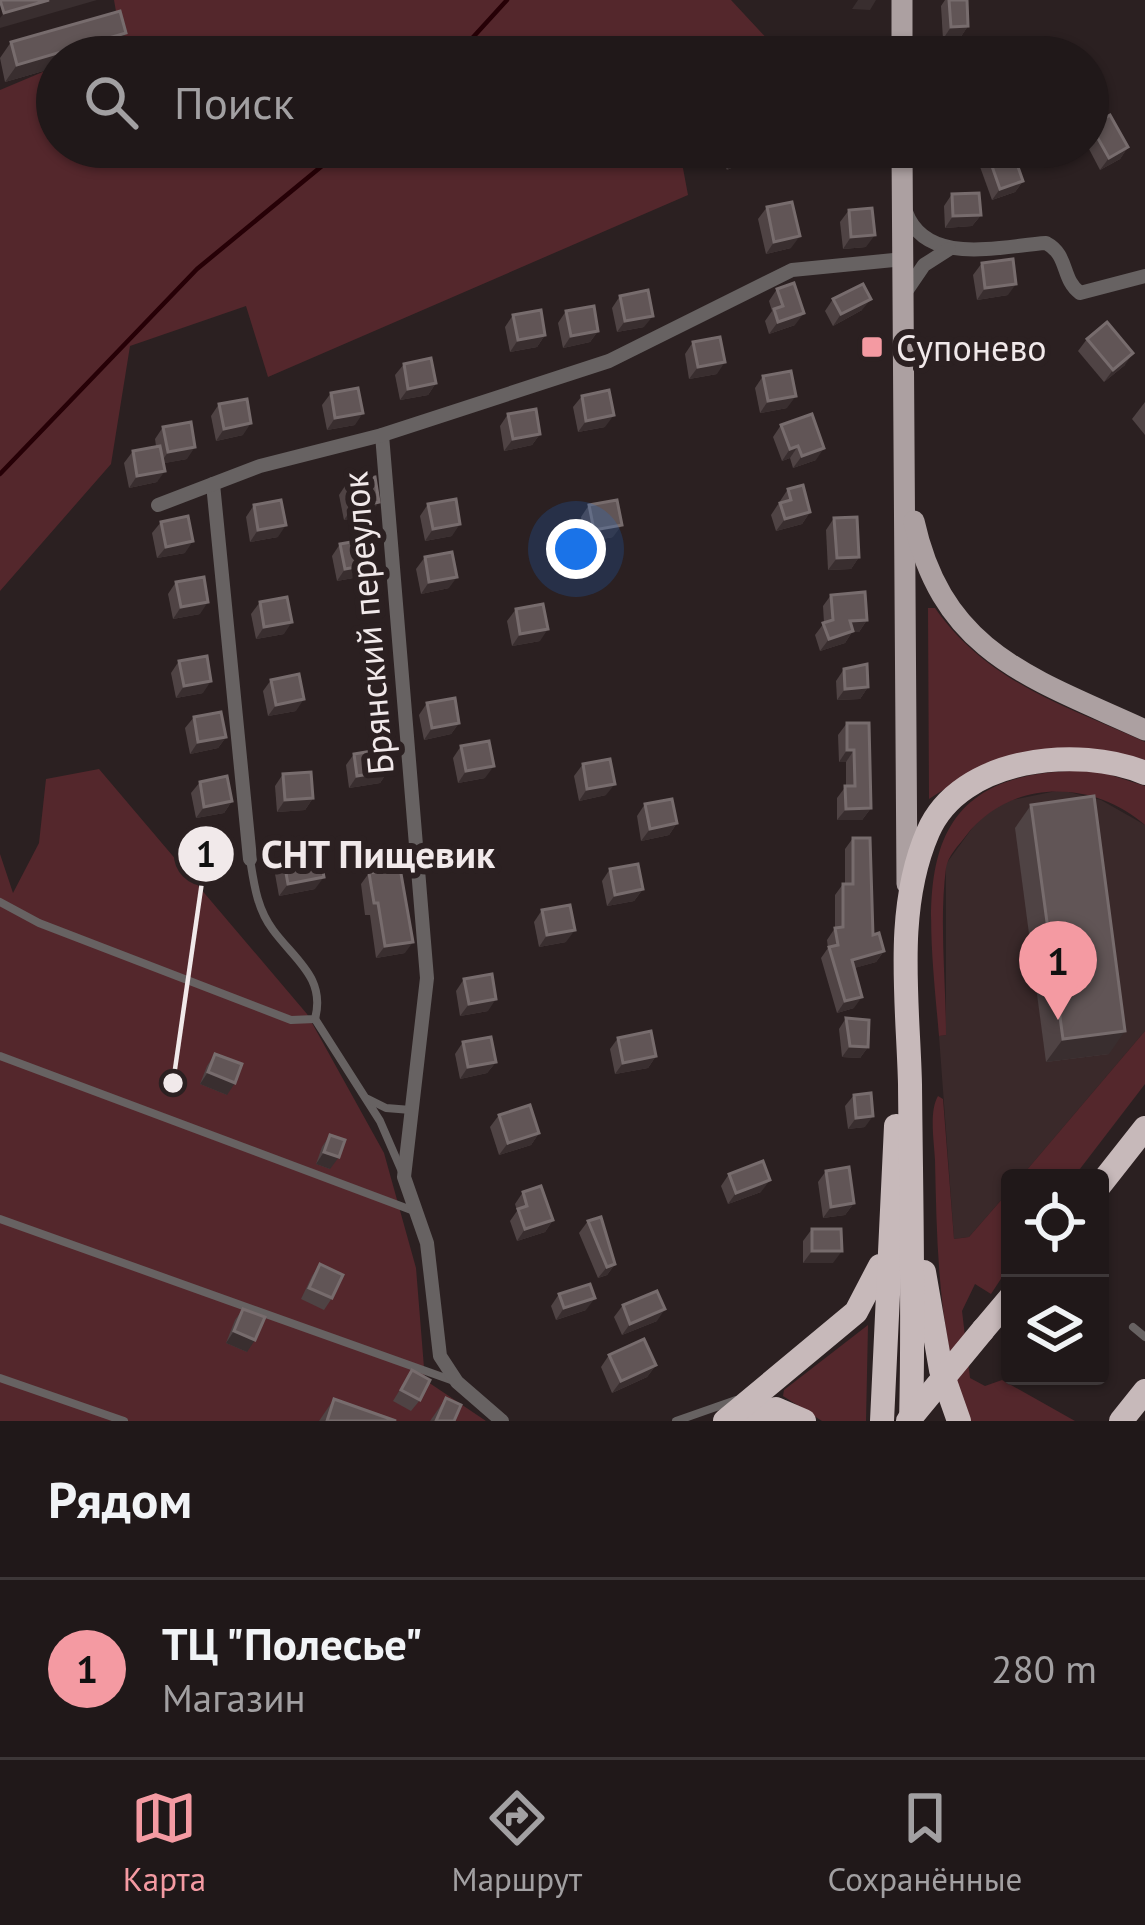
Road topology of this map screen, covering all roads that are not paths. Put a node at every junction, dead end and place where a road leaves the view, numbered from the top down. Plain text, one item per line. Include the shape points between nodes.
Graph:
1 (902, 0) edge
2 (902, 36) edge
3 (902, 168) edge
4 (902, 198) junction
5 (950, 249) junction
6 (904, 259) junction
7 (1145, 276) edge
8 (905, 301) junction
9 (382, 434) junction
10 (905, 441) junction
11 (213, 484) junction
12 (158, 505) dead end
13 (1145, 730) edge
14 (1145, 773) edge
15 (250, 859) joint
16 (0, 902) edge
17 (907, 921) junction
18 (907, 980) junction
19 (315, 1019) junction
20 (0, 1056) edge
21 (367, 1098) junction
22 (411, 1110) junction
23 (1145, 1127) edge
24 (1109, 1173) edge
25 (404, 1177) junction
26 (911, 1183) junction
27 (416, 1212) junction
28 (0, 1219) edge
29 (888, 1241) junction
30 (1001, 1309) edge
31 (1133, 1327) dead end
32 (1145, 1337) edge
33 (0, 1378) edge
34 (457, 1382) junction
35 (1145, 1391) edge
36 (760, 1393) junction
37 (1122, 1420) edge
38 (124, 1421) edge
39 (502, 1421) edge
40 (676, 1421) edge
41 (728, 1421) edge
42 (804, 1421) edge
43 (883, 1421) edge
44 (909, 1421) edge
45 (959, 1421) edge

1 - 2 main road
3 - 4 main road
4 - 5 street via 921,237
4 - 6 main road
5 - 7 street via 1046,243 1064,258 1079,293
5 - 8 street via 915,274
6 - 8 main road
6 - 9 street via 793,270 609,361
8 - 10 main road
9 - 11 street
9 - 22 street, Брянский переулок via 427,977
10 - 13 main road via 919,544 954,617 1010,667
10 - 17 main road
11 - 12 street
11 - 15 street
14 - 17 highway via 1068,758 969,786 928,831
15 - 19 lane via 264,915 309,971
16 - 19 lane via 291,1020
17 - 18 highway
18 - 26 highway
18 - 29 highway
19 - 21 lane
20 - 27 lane
21 - 22 lane
21 - 25 lane
22 - 25 street, Брянский переулок
23 - 24 highway
25 - 27 street, Брянский переулок
26 - 44 highway
26 - 45 highway via 931,1319
27 - 34 street, Брянский переулок via 440,1356
28 - 34 lane
29 - 36 highway via 856,1312
29 - 43 highway
30 - 44 highway, bridge
31 - 32 lane
33 - 38 lane
34 - 39 street, Брянский переулок
35 - 37 highway
36 - 40 lane
36 - 41 highway
41 - 42 highway via 776,1408

